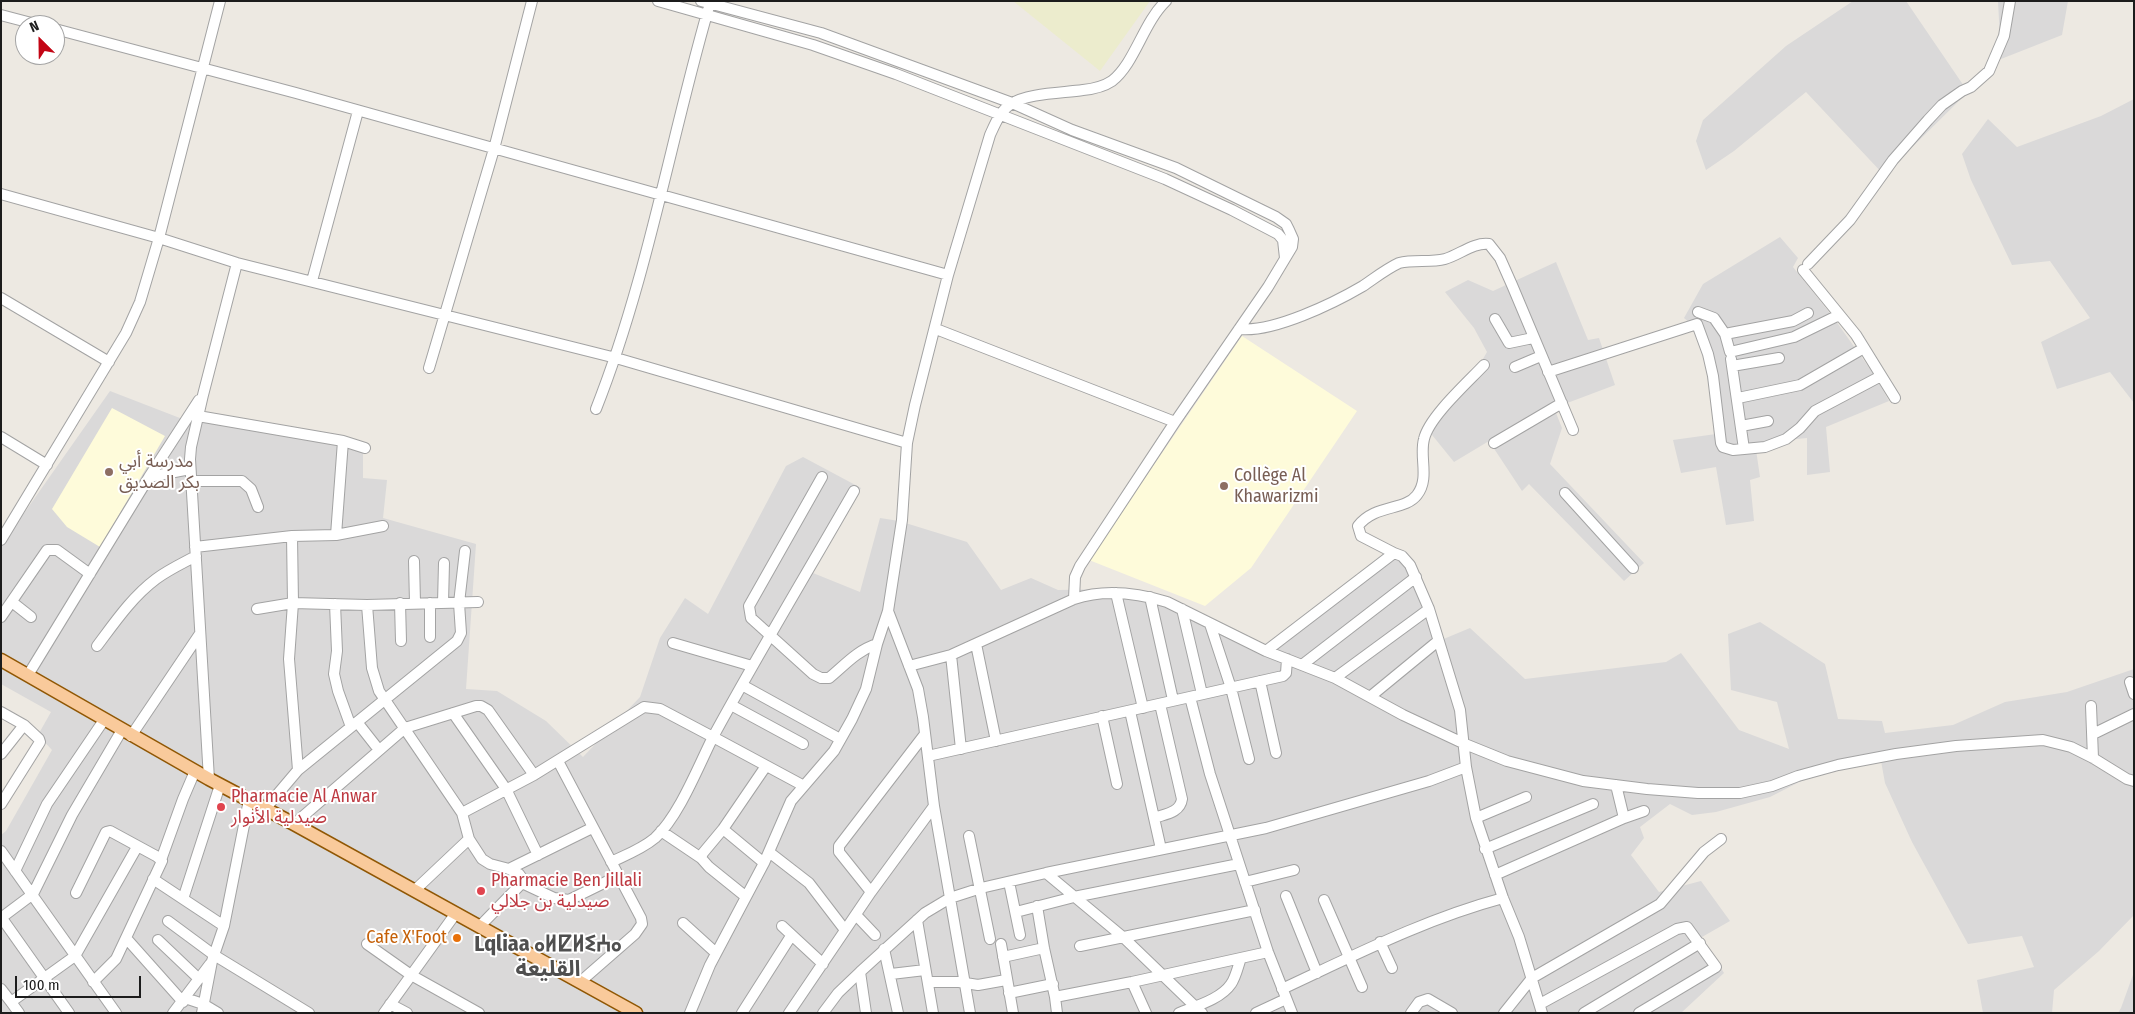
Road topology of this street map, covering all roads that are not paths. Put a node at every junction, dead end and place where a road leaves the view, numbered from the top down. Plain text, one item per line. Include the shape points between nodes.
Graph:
1 (220, 1) edge
2 (532, 1) edge
3 (658, 1) edge
4 (1166, 1) edge
5 (2010, 1) edge
6 (705, 3) edge
7 (1, 15) edge
8 (707, 16) junction
9 (15, 19) edge
10 (65, 32) edge
11 (203, 68) junction
12 (1012, 104) junction
13 (358, 111) junction
14 (1001, 114) junction
15 (494, 148) junction
16 (1, 194) edge
17 (662, 194) junction
18 (159, 238) junction
19 (1285, 260) junction
20 (237, 263) junction
21 (948, 275) junction
22 (312, 281) junction
23 (1, 298) edge
24 (1698, 312) dead end
25 (1808, 313) dead end
26 (445, 314) junction
27 (1839, 315) junction
28 (1495, 319) dead end
29 (936, 329) junction
30 (1239, 329) junction
31 (1726, 334) junction
32 (1533, 338) junction
33 (1864, 348) junction
34 (1730, 352) junction
35 (1541, 356) junction
36 (616, 358) junction
37 (1779, 358) dead end
38 (109, 362) junction
39 (1484, 366) dead end
40 (1732, 366) junction
41 (1516, 367) dead end
42 (429, 368) dead end
43 (1548, 372) junction
44 (1881, 376) junction
45 (203, 395) junction
46 (1738, 398) junction
47 (1895, 398) dead end
48 (1562, 403) junction
49 (596, 409) dead end
50 (198, 416) junction
51 (1768, 421) dead end
52 (1175, 422) junction
53 (1741, 426) junction
54 (1573, 430) dead end
55 (1, 437) edge
56 (343, 441) junction
57 (907, 443) junction
58 (1494, 443) dead end
59 (366, 448) dead end
60 (1744, 449) junction
61 (47, 465) junction
62 (190, 469) junction
63 (149, 477) junction
64 (822, 477) dead end
65 (192, 480) junction
66 (854, 491) dead end
67 (1565, 493) dead end
68 (258, 507) dead end
69 (383, 526) dead end
70 (336, 535) junction
71 (292, 536) junction
72 (1, 540) edge
73 (196, 551) junction
74 (464, 551) dead end
75 (1394, 553) junction
76 (414, 561) dead end
77 (444, 563) dead end
78 (1633, 568) dead end
79 (90, 574) junction
80 (1416, 577) junction
81 (1116, 593) junction
82 (1150, 597) junction
83 (1074, 599) junction
84 (12, 602) junction
85 (293, 602) junction
86 (478, 602) dead end
87 (400, 603) junction
88 (415, 603) junction
89 (430, 603) junction
90 (443, 603) junction
91 (459, 603) junction
92 (335, 604) junction
93 (366, 605) junction
94 (257, 609) dead end
95 (1182, 609) junction
96 (1429, 609) junction
97 (888, 611) junction
98 (32, 617) dead end
99 (1, 618) edge
100 (1210, 624) junction
101 (199, 635) junction
102 (772, 635) junction
103 (430, 637) dead end
104 (401, 641) dead end
105 (1438, 641) junction
106 (673, 643) dead end
107 (877, 644) junction
108 (976, 644) junction
109 (97, 646) dead end
110 (1266, 651) junction
111 (950, 655) junction
112 (1288, 659) junction
113 (1, 660) edge
114 (1302, 665) junction
115 (752, 666) junction
116 (909, 666) junction
117 (28, 675) junction
118 (1335, 678) junction
119 (1260, 681) junction
120 (2130, 682) dead end
121 (742, 685) junction
122 (1231, 688) junction
123 (1202, 694) junction
124 (2134, 694) edge
125 (1370, 696) junction
126 (1190, 697) junction
127 (384, 700) junction
128 (1173, 700) junction
129 (1160, 704) junction
130 (731, 705) junction
131 (2091, 706) dead end
132 (1142, 708) junction
133 (1130, 711) junction
134 (1, 712) edge
135 (453, 713) junction
136 (2134, 714) edge
137 (1102, 716) junction
138 (104, 720) junction
139 (24, 725) junction
140 (354, 725) junction
141 (404, 728) junction
142 (126, 733) junction
143 (925, 734) junction
144 (2093, 734) junction
145 (714, 738) junction
146 (840, 739) junction
147 (996, 741) junction
148 (803, 744) dead end
149 (1465, 744) junction
150 (960, 749) junction
151 (379, 750) junction
152 (1276, 753) dead end
153 (1, 754) edge
154 (928, 756) junction
155 (2093, 758) junction
156 (1249, 759) dead end
157 (558, 761) junction
158 (766, 766) junction
159 (1466, 767) junction
160 (298, 770) junction
161 (195, 771) junction
162 (534, 775) junction
163 (2134, 781) edge
164 (214, 782) junction
165 (1117, 784) dead end
166 (1616, 785) junction
167 (804, 786) junction
168 (506, 789) junction
169 (1526, 797) dead end
170 (249, 800) junction
171 (1, 804) edge
172 (1593, 804) dead end
173 (934, 806) junction
174 (265, 809) junction
175 (1644, 811) dead end
176 (462, 813) junction
177 (1154, 818) junction
178 (1476, 818) junction
179 (1624, 818) junction
180 (294, 824) junction
181 (592, 828) junction
182 (724, 830) junction
183 (661, 831) junction
184 (1229, 835) junction
185 (969, 836) dead end
186 (470, 839) junction
187 (1721, 839) dead end
188 (137, 847) junction
189 (1161, 849) junction
190 (1485, 849) junction
191 (1, 851) edge
192 (769, 852) junction
193 (538, 855) junction
194 (701, 858) junction
195 (161, 860) junction
196 (611, 862) junction
197 (764, 863) junction
198 (1238, 864) junction
199 (509, 869) junction
200 (1294, 870) dead end
201 (15, 871) junction
202 (1046, 873) junction
203 (1495, 875) junction
204 (618, 876) junction
205 (153, 879) junction
206 (1009, 882) junction
207 (1245, 882) junction
208 (522, 883) junction
209 (981, 888) junction
210 (414, 890) junction
211 (871, 892) junction
212 (76, 893) dead end
213 (33, 894) junction
214 (745, 896) junction
215 (1286, 896) dead end
216 (1074, 897) junction
217 (950, 898) junction
218 (1503, 898) junction
219 (183, 899) junction
220 (1324, 900) dead end
221 (1037, 906) junction
222 (1255, 910) junction
223 (1016, 912) junction
224 (456, 913) junction
225 (856, 915) junction
226 (2, 918) edge
227 (917, 920) junction
228 (168, 921) dead end
229 (683, 924) dead end
230 (224, 926) junction
231 (480, 926) junction
232 (782, 926) dead end
233 (846, 930) junction
234 (875, 935) dead end
235 (1020, 935) dead end
236 (791, 936) junction
237 (1123, 937) junction
238 (126, 938) junction
239 (990, 938) dead end
240 (158, 940) dead end
241 (1380, 942) junction
242 (1700, 943) junction
243 (367, 944) dead end
244 (1001, 944) dead end
245 (1080, 946) dead end
246 (1044, 948) junction
247 (884, 949) junction
248 (1268, 952) junction
249 (716, 953) junction
250 (75, 956) junction
251 (1003, 957) junction
252 (1349, 957) junction
253 (213, 958) junction
254 (1241, 958) junction
255 (824, 964) junction
256 (1392, 968) dead end
257 (926, 970) junction
258 (860, 972) junction
259 (1317, 973) junction
260 (891, 974) junction
261 (411, 975) junction
262 (1163, 976) junction
263 (45, 977) junction
264 (1532, 978) junction
265 (199, 979) junction
266 (1006, 980) junction
267 (94, 982) junction
268 (580, 982) junction
269 (928, 982) junction
270 (1132, 982) junction
271 (964, 983) junction
272 (1053, 984) junction
273 (1362, 986) dead end
274 (1, 989) edge
275 (1009, 993) junction
276 (1284, 994) junction
277 (1055, 997) junction
278 (184, 1000) junction
279 (11, 1002) junction
280 (390, 1004) junction
281 (203, 1008) edge
282 (1541, 1008) edge
283 (1198, 1010) edge
284 (113, 1012) edge
285 (635, 1012) edge
286 (1181, 1012) edge
287 (19, 1013) edge
288 (69, 1013) edge
289 (173, 1013) edge
290 (218, 1013) edge
291 (309, 1013) edge
292 (384, 1013) edge
293 (407, 1013) edge
294 (479, 1013) edge
295 (690, 1013) edge
296 (742, 1013) edge
297 (789, 1013) edge
298 (823, 1013) edge
299 (866, 1013) edge
300 (898, 1013) edge
301 (933, 1013) edge
302 (970, 1013) edge
303 (1013, 1013) edge
304 (1057, 1013) edge
305 (1146, 1013) edge
306 (1256, 1013) edge
307 (1292, 1013) edge
308 (1411, 1013) edge
309 (1452, 1013) edge
310 (1504, 1013) edge
311 (1584, 1013) edge
312 (1639, 1013) edge

1 - 11 street
2 - 15 street
3 - 8 street
4 - 12 street via 1112,81 1095,88 1032,97
5 - 27 street via 2004,36 1989,71 1928,120 1893,160 1850,220 1805,267
6 - 8 street
6 - 12 street via 821,33
7 - 9 street
8 - 14 street via 841,53
8 - 17 street
10 - 11 street
11 - 13 street
11 - 18 street
12 - 14 street
12 - 19 street via 1176,168 1276,217 1286,224 1293,239
13 - 15 street
13 - 22 street
14 - 19 street via 1165,179 1232,210 1278,234 1285,247
14 - 21 street via 990,135
15 - 17 street
15 - 26 street
16 - 18 street
17 - 21 street
17 - 36 street
18 - 20 street
18 - 38 street via 140,302
19 - 30 street
20 - 22 street
20 - 45 street
21 - 29 street
22 - 26 street
23 - 38 street
24 - 31 street via 1714,318
25 - 31 street via 1793,321
26 - 36 street
26 - 42 street
27 - 33 street
27 - 34 street via 1794,337
28 - 32 street via 1509,343
29 - 52 street
29 - 57 street
30 - 32 street via 1252,331 1291,319 1337,300 1399,263 1442,260 1484,243 1489,244 1500,258
30 - 52 street
31 - 34 street
32 - 35 street
33 - 44 street
33 - 46 street via 1800,386
34 - 40 street
35 - 41 street
35 - 43 street
36 - 49 street
36 - 57 street
37 - 40 street
38 - 61 street
39 - 75 street via 1440,412 1424,437 1424,472 1415,498 1374,512 1358,526 1361,536
40 - 46 street
43 - 48 street
43 - 60 street via 1696,324 1713,376 1721,443 1730,449
44 - 47 street
44 - 60 street via 1815,411 1786,439 1765,447
45 - 50 street
45 - 63 street
46 - 53 street
48 - 54 street
48 - 58 street
50 - 56 street
50 - 62 street
51 - 53 street
52 - 83 street via 1080,566 1075,577
53 - 60 street
55 - 61 street
56 - 59 street
56 - 70 street
57 - 97 street via 902,520
61 - 72 street
62 - 63 street
62 - 65 street
63 - 79 street
64 - 102 street via 749,606 751,618
65 - 68 street via 242,481 251,490
65 - 73 street
66 - 102 street
67 - 78 street
69 - 70 street
70 - 71 street
71 - 73 street
71 - 85 street
73 - 101 street
73 - 109 street via 138,595
74 - 91 street
75 - 80 street via 1402,556
75 - 110 street
76 - 88 street
77 - 90 street
79 - 84 street via 58,550 47,550
79 - 117 street
80 - 96 street
80 - 114 street
81 - 82 street
81 - 83 street
81 - 132 street
82 - 95 street
82 - 128 street
83 - 108 street
84 - 98 street
84 - 99 street
85 - 92 street
85 - 94 street
85 - 160 street via 289,659
86 - 91 street
87 - 88 street
87 - 93 street
87 - 104 street
88 - 89 street
89 - 90 street
89 - 103 street
90 - 91 street
91 - 127 street via 461,633 457,641
92 - 93 street
92 - 140 street via 338,651 334,674
93 - 127 street via 372,668
95 - 100 street
95 - 123 street
96 - 105 street
96 - 118 street
97 - 107 street
97 - 116 street
100 - 110 street
100 - 122 street
101 - 142 street
101 - 164 street
102 - 107 street via 821,678 828,678 852,656
102 - 115 street
105 - 125 street
105 - 149 street via 1460,710
106 - 115 street
107 - 146 street via 866,689
108 - 111 street
108 - 147 street
110 - 112 street
111 - 116 street
111 - 150 street
112 - 114 street
112 - 119 street via 1286,674
113 - 117 main road
114 - 118 street
115 - 121 street
116 - 143 street via 918,689
117 - 138 main road
118 - 125 street
119 - 122 street
119 - 152 street
120 - 124 street
121 - 130 street
121 - 146 street
122 - 123 street
122 - 156 street
123 - 126 street
125 - 149 street
126 - 128 street
126 - 184 street
127 - 140 street
127 - 141 street
128 - 129 street
129 - 132 street
129 - 177 street via 1182,799 1176,810
130 - 145 street
130 - 148 street
131 - 144 street
132 - 133 street
133 - 137 street
133 - 177 street
134 - 139 street
135 - 141 street
135 - 162 street via 476,706 488,710
135 - 168 street
136 - 144 street
137 - 147 street
137 - 165 street
138 - 142 main road
138 - 201 street via 46,804
139 - 153 street
139 - 171 street via 40,742
140 - 151 street
140 - 160 street
141 - 151 street
141 - 176 street
142 - 161 main road
142 - 213 street via 72,815
143 - 154 street
143 - 211 street via 839,846 839,852
144 - 155 street
145 - 157 street via 660,708 644,707
145 - 158 street
145 - 183 street
146 - 167 street via 834,751
147 - 150 street
149 - 159 street
149 - 166 street via 1507,761 1583,781
150 - 154 street
151 - 180 street
154 - 173 street
155 - 163 street
155 - 166 street via 2054,742 2031,741 1896,754 1838,765 1740,793 1698,793
157 - 162 street
157 - 181 street
158 - 167 street
158 - 182 street
159 - 178 street
159 - 184 street via 1315,815
160 - 174 street
161 - 164 main road
161 - 195 street
162 - 168 street
164 - 170 main road
164 - 219 street
166 - 179 street
167 - 192 street via 791,801
168 - 176 street
168 - 193 street
169 - 178 street
170 - 174 main road
170 - 230 street
172 - 190 street
173 - 211 street
173 - 217 street
174 - 180 main road
175 - 179 street
176 - 186 street
177 - 189 street
178 - 190 street
179 - 203 street
180 - 210 main road
181 - 193 street
181 - 196 street
182 - 194 street
182 - 197 street
183 - 194 street
183 - 196 street via 646,844
184 - 189 street
184 - 198 street
185 - 209 street
186 - 199 street via 482,859
186 - 210 street
187 - 264 street via 1704,852 1652,911
188 - 195 street
188 - 212 street via 110,831 106,832
188 - 250 street
189 - 202 street
190 - 203 street
191 - 201 street
192 - 197 street
192 - 233 street via 809,883
193 - 199 street
194 - 214 street
195 - 205 street
196 - 204 street
197 - 214 street
198 - 207 street
198 - 216 street
199 - 208 street via 523,876
200 - 207 street
201 - 213 street
202 - 206 street
202 - 216 street
203 - 218 street
204 - 208 street via 569,900 554,898
204 - 268 street via 642,924 635,934
205 - 219 street
205 - 238 street
206 - 209 street
206 - 223 street
207 - 222 street
208 - 231 street
209 - 217 street
209 - 239 street
210 - 224 main road
211 - 225 street
213 - 226 street
213 - 250 street
214 - 249 street
215 - 259 street
216 - 221 street
216 - 237 street
217 - 227 street
217 - 271 street
218 - 241 street via 1448,915
218 - 264 street
219 - 230 street
220 - 252 street
221 - 223 street
221 - 246 street
222 - 237 street
222 - 248 street
223 - 235 street
224 - 231 main road
224 - 261 street
225 - 233 street
225 - 234 street
226 - 263 street
227 - 247 street
227 - 257 street
228 - 253 street
229 - 249 street
230 - 253 street
231 - 268 main road
232 - 236 street
233 - 255 street
236 - 255 street
236 - 296 street
237 - 245 street
237 - 262 street
238 - 267 street via 116,959
238 - 278 street
240 - 265 street
241 - 252 street
241 - 256 street
242 - 282 street via 1687,927 1677,929
242 - 311 street
242 - 312 street via 1716,967
243 - 261 street
244 - 251 street
246 - 251 street
246 - 272 street
247 - 258 street
247 - 260 street
248 - 254 street
248 - 276 street
249 - 295 street
250 - 263 street
250 - 267 street
251 - 266 street
252 - 259 street
252 - 273 street
253 - 265 street
253 - 281 street
253 - 291 street
254 - 262 street
254 - 283 street via 1232,983
255 - 297 street
257 - 260 street
257 - 269 street
258 - 298 street
258 - 299 street
259 - 276 street
260 - 300 street
261 - 280 street
261 - 294 street
262 - 270 street
262 - 283 street
263 - 279 street
263 - 288 street
264 - 282 street
264 - 310 street
265 - 278 street
266 - 271 street via 978,985
266 - 275 street
267 - 284 street
268 - 285 main road
269 - 271 street
269 - 301 street
270 - 277 street
270 - 305 street
271 - 302 street
272 - 275 street
272 - 277 street
274 - 279 street
275 - 303 street
276 - 306 street
276 - 307 street
277 - 304 street
278 - 281 street
278 - 289 street
279 - 287 street
280 - 292 street
280 - 293 street
281 - 290 street
283 - 286 street
308 - 309 street via 1428,998

